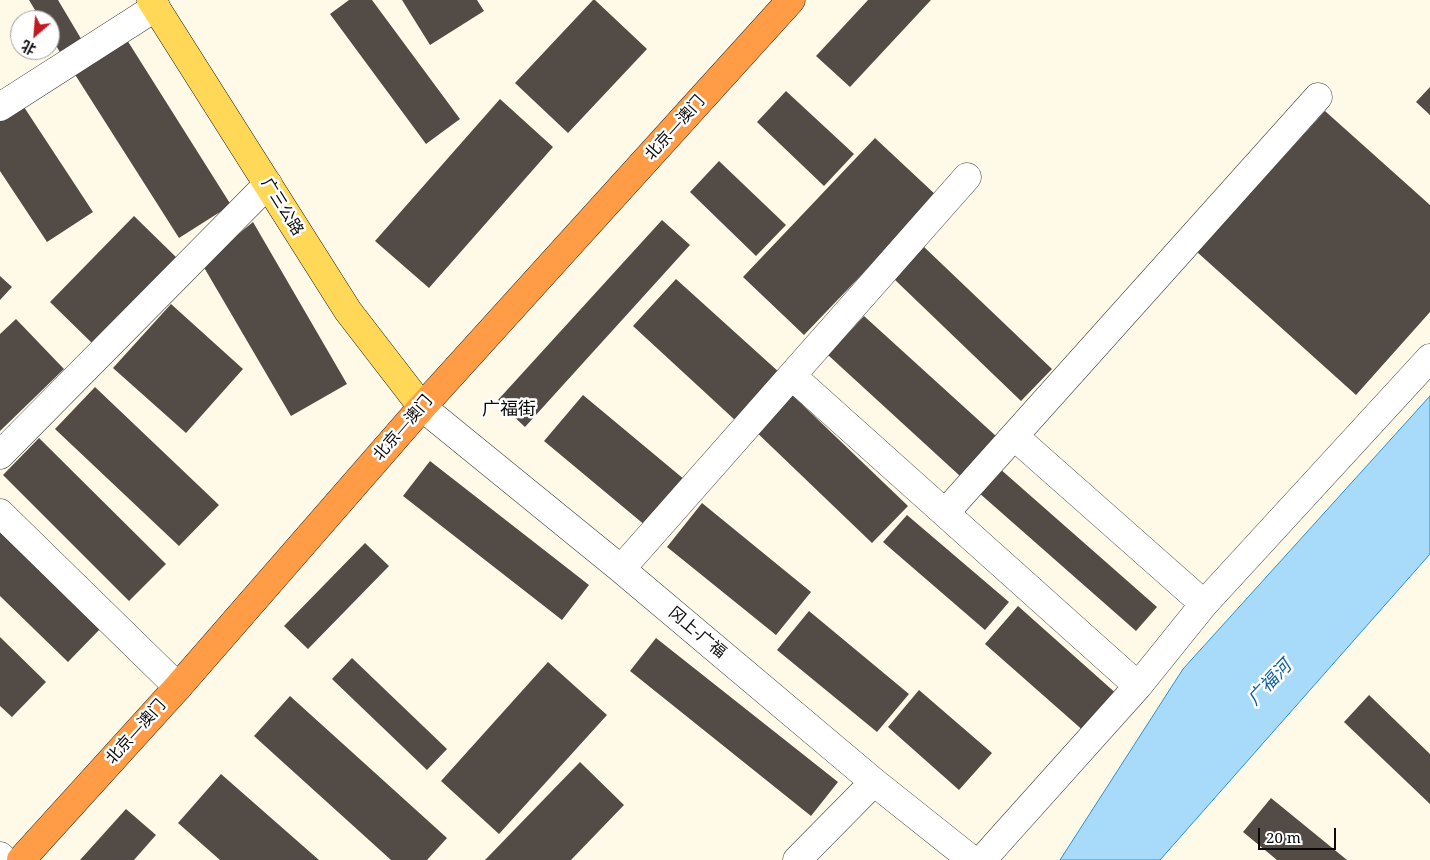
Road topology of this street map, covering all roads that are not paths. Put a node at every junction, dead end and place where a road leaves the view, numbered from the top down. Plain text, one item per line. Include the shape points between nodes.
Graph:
1 (791, 0) edge
2 (154, 4) edge
3 (1318, 97) dead end
4 (0, 107) edge
5 (967, 177) dead end
6 (268, 184) junction
7 (1430, 358) edge
8 (792, 376) junction
9 (422, 406) junction
10 (1014, 436) junction
11 (0, 455) edge
12 (0, 513) edge
13 (945, 514) junction
14 (621, 569) junction
15 (1204, 604) junction
16 (1138, 686) junction
17 (178, 687) junction
18 (874, 782) junction
19 (0, 856) edge
20 (4, 860) edge
21 (21, 860) edge
22 (797, 860) edge
23 (972, 860) edge
24 (982, 860) edge

1 - 9 highway, 北京—澳门
2 - 4 street
2 - 6 main road, 广三公路
3 - 10 street
5 - 8 street
6 - 9 main road, 广三公路 via 348,311
6 - 11 street
7 - 15 street
8 - 13 street
8 - 14 street
9 - 14 street, 冈上-广福
9 - 17 highway, 北京—澳门
10 - 13 street
10 - 15 street
12 - 17 street
13 - 16 street
14 - 18 street, 冈上-广福
15 - 16 street
16 - 24 street
17 - 21 highway, 北京—澳门
18 - 22 street
18 - 23 street, 冈上-广福
19 - 20 street

